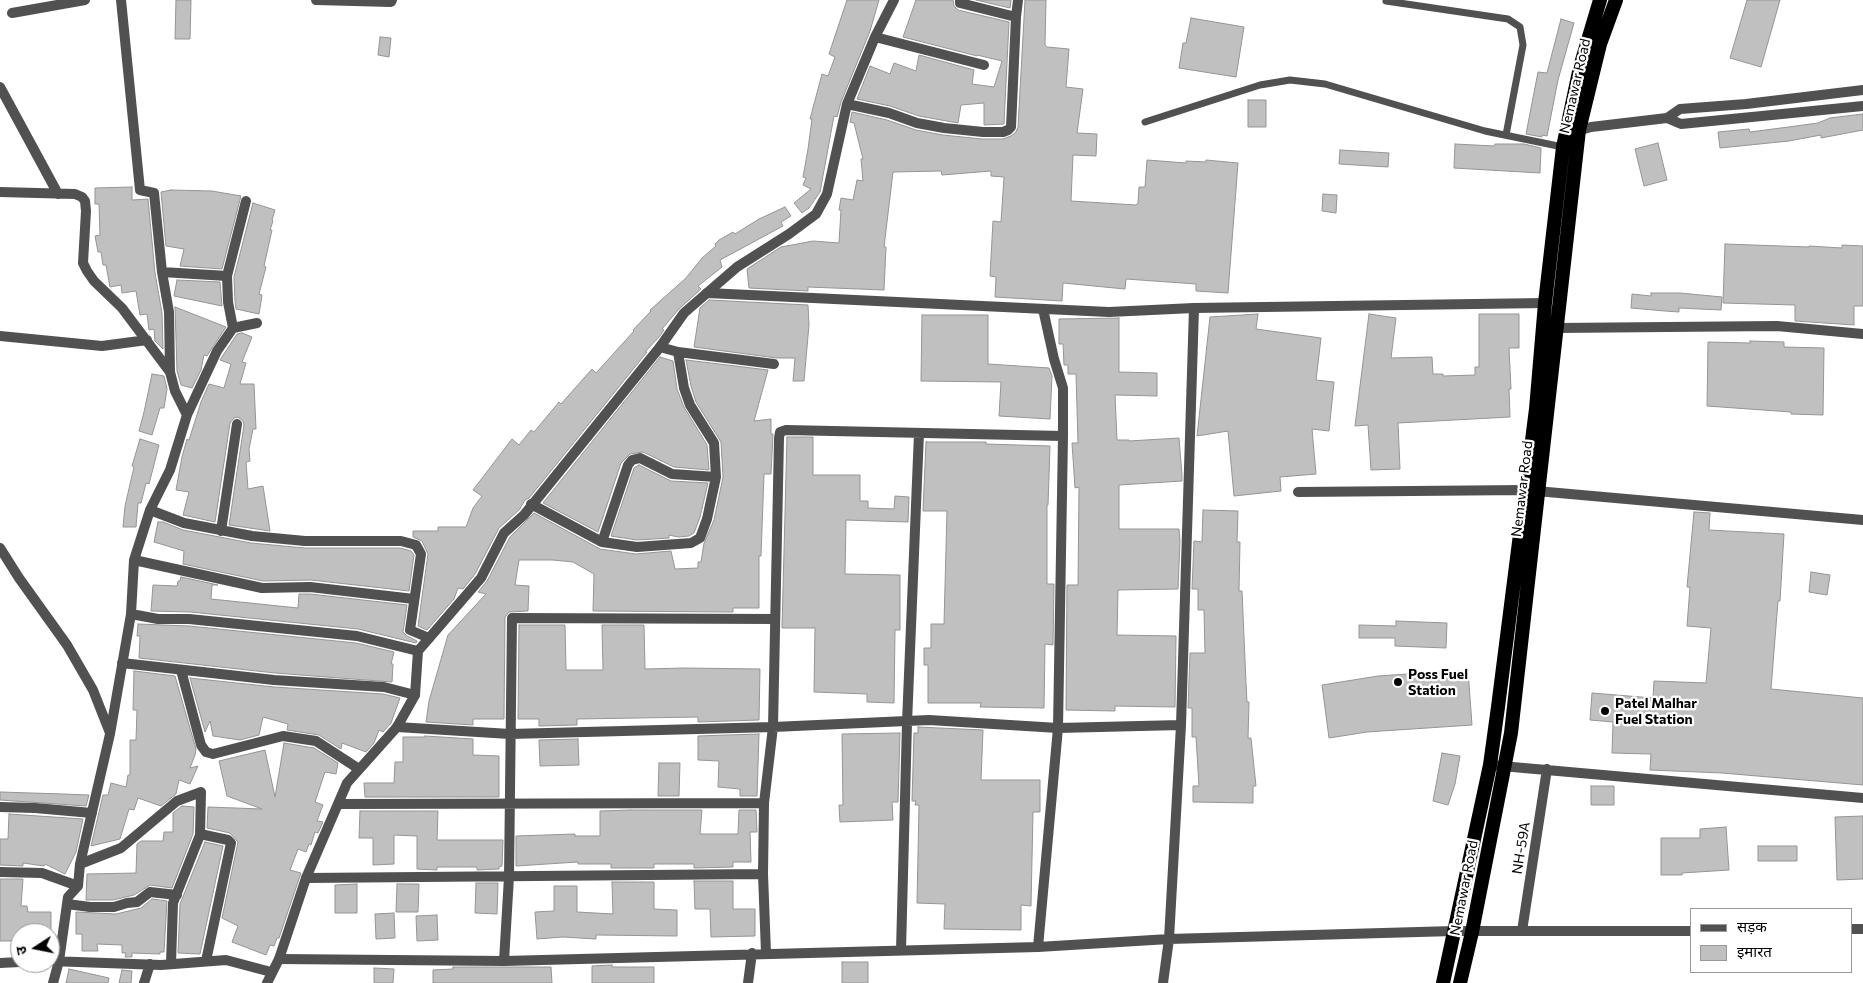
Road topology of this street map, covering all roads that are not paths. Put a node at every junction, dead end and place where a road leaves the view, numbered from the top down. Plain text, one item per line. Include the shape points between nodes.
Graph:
1 (85, 0) edge
2 (121, 0) edge
3 (316, 0) edge
4 (392, 0) edge
5 (894, 0) edge
6 (1018, 0) edge
7 (1600, 0) edge
8 (1616, 0) edge
9 (957, 1) edge
10 (1386, 1) edge
11 (12, 13) dead end
12 (1016, 17) junction
13 (875, 37) junction
14 (984, 65) dead end
15 (0, 87) edge
16 (1863, 90) edge
17 (847, 104) junction
18 (1863, 106) edge
19 (1667, 118) junction
20 (1145, 122) dead end
21 (1572, 132) junction
22 (1506, 135) junction
23 (1563, 147) junction
24 (0, 192) edge
25 (58, 194) junction
26 (246, 201) dead end
27 (162, 272) junction
28 (226, 276) junction
29 (707, 293) junction
30 (1545, 303) junction
31 (1194, 308) junction
32 (1043, 309) junction
33 (257, 323) dead end
34 (233, 328) junction
35 (1557, 328) junction
36 (1863, 334) edge
37 (0, 336) edge
38 (147, 340) junction
39 (660, 347) junction
40 (678, 352) junction
41 (774, 364) dead end
42 (170, 372) junction
43 (187, 415) junction
44 (237, 424) dead end
45 (919, 433) junction
46 (1063, 436) junction
47 (716, 477) junction
48 (1532, 491) junction
49 (1298, 492) dead end
50 (531, 504) junction
51 (150, 510) junction
52 (1863, 520) edge
53 (221, 531) junction
54 (602, 542) junction
55 (0, 548) edge
56 (134, 560) junction
57 (414, 599) junction
58 (131, 614) junction
59 (775, 619) junction
60 (429, 638) junction
61 (418, 651) junction
62 (122, 664) junction
63 (181, 670) junction
64 (415, 696) junction
65 (907, 722) junction
66 (1181, 725) junction
67 (397, 727) junction
68 (773, 727) junction
69 (1058, 728) junction
70 (110, 734) junction
71 (510, 734) junction
72 (1490, 765) junction
73 (1505, 765) junction
74 (359, 769) junction
75 (1547, 769) junction
76 (1863, 798) edge
77 (764, 802) junction
78 (509, 803) junction
79 (339, 804) junction
80 (0, 807) edge
81 (92, 813) junction
82 (200, 834) junction
83 (80, 864) junction
84 (0, 872) edge
85 (763, 874) junction
86 (509, 877) junction
87 (306, 878) junction
88 (78, 886) junction
89 (176, 895) junction
90 (67, 904) junction
91 (1454, 931) junction
92 (1690, 931) edge
93 (1472, 932) junction
94 (1522, 932) junction
95 (60, 937) edge
96 (1169, 939) junction
97 (1038, 947) junction
98 (900, 950) junction
99 (766, 953) junction
100 (752, 954) junction
101 (279, 959) junction
102 (60, 961) edge
103 (206, 961) junction
104 (504, 961) junction
105 (170, 963) junction
106 (150, 964) junction
107 (271, 972) junction
108 (144, 983) edge
109 (267, 983) edge
110 (748, 983) edge
111 (1163, 983) edge
112 (1443, 983) edge
113 (1460, 983) edge

1 - 11 street
2 - 27 street via 140,190 154,193
3 - 4 street
5 - 13 street
6 - 12 street
7 - 21 highway, Nemawar Road via 1580,67
8 - 21 highway, Nemawar Road
9 - 12 street
10 - 22 lane via 1508,19 1520,27 1524,45
12 - 17 street via 1011,126 1008,130 983,132 944,128
13 - 14 street
13 - 17 street
15 - 25 street
16 - 19 street via 1680,109
17 - 29 street via 827,194 816,214 737,267
18 - 19 street via 1681,124
19 - 21 street
20 - 22 lane via 1260,85 1290,80 1325,84
21 - 23 highway, Nemawar Road
21 - 35 highway, Nemawar Road
22 - 23 lane
23 - 30 highway, Nemawar Road
24 - 25 street
25 - 38 street via 82,197 85,202 83,263 94,281 122,308
26 - 28 street
27 - 28 street
27 - 42 street via 169,312
28 - 34 street
29 - 32 street
29 - 39 street via 684,313
30 - 31 street
30 - 48 highway, Nemawar Road
31 - 32 street via 1109,312
31 - 66 street
32 - 46 street via 1063,388
33 - 34 street
34 - 43 street via 217,351
35 - 36 street via 1777,326
35 - 48 highway, Nemawar Road
37 - 38 street via 102,346
38 - 42 street
39 - 40 street
39 - 50 street
40 - 41 street
40 - 47 street via 687,396 714,444
42 - 43 street
43 - 51 street via 170,470
44 - 53 street
45 - 46 street
45 - 59 street via 780,432
45 - 65 street
46 - 69 street
47 - 54 street via 702,535 696,541 637,547
47 - 54 street via 672,474 640,458 632,460
48 - 49 street
48 - 52 street
48 - 72 highway, Nemawar Road
48 - 73 highway, Nemawar Road via 1511,733
50 - 54 street
50 - 60 street via 504,533 480,578
51 - 53 street via 184,523
51 - 56 street
53 - 57 street via 305,542 401,541 416,545 421,554
55 - 70 street via 67,645 93,690
56 - 57 street via 262,588 310,587
56 - 58 street
57 - 60 street via 410,630
58 - 61 street via 357,636
58 - 62 street
59 - 68 street
59 - 71 street via 512,618
60 - 61 street
61 - 64 street
62 - 63 street
62 - 70 street
63 - 64 street via 274,680 384,686
63 - 74 street via 200,745 206,752 213,754 283,736 316,741
64 - 67 street
65 - 68 street
65 - 69 street via 929,720
65 - 98 street
66 - 69 street
66 - 96 street
67 - 71 street
67 - 74 street
68 - 71 street
68 - 77 street
69 - 97 street
70 - 81 street
71 - 78 street
72 - 73 street
72 - 91 highway, Nemawar Road
73 - 75 street
73 - 93 highway, Nemawar Road
74 - 79 street via 346,784
75 - 76 street
75 - 94 street, NH-59A
77 - 78 street
77 - 85 street
78 - 79 street
78 - 86 street
79 - 87 street
80 - 81 street
81 - 83 street
82 - 83 street via 201,792 177,801 121,848
82 - 89 street
82 - 103 street via 231,843
83 - 88 street
84 - 88 street via 42,873
85 - 86 street
85 - 99 street
86 - 87 street
86 - 104 street
87 - 101 street
88 - 90 street via 68,897
89 - 90 street via 150,892 137,902 114,907
89 - 105 street
90 - 95 street
91 - 93 street
91 - 96 street
91 - 112 highway, Nemawar Road
92 - 94 street
93 - 94 street
93 - 113 highway, Nemawar Road
96 - 97 street
96 - 111 street
97 - 98 street
98 - 99 street
99 - 100 street
100 - 104 street
100 - 110 street
101 - 104 street
101 - 107 street
102 - 106 street
103 - 105 street
103 - 107 street via 226,960
105 - 106 street
106 - 108 street
107 - 109 street

